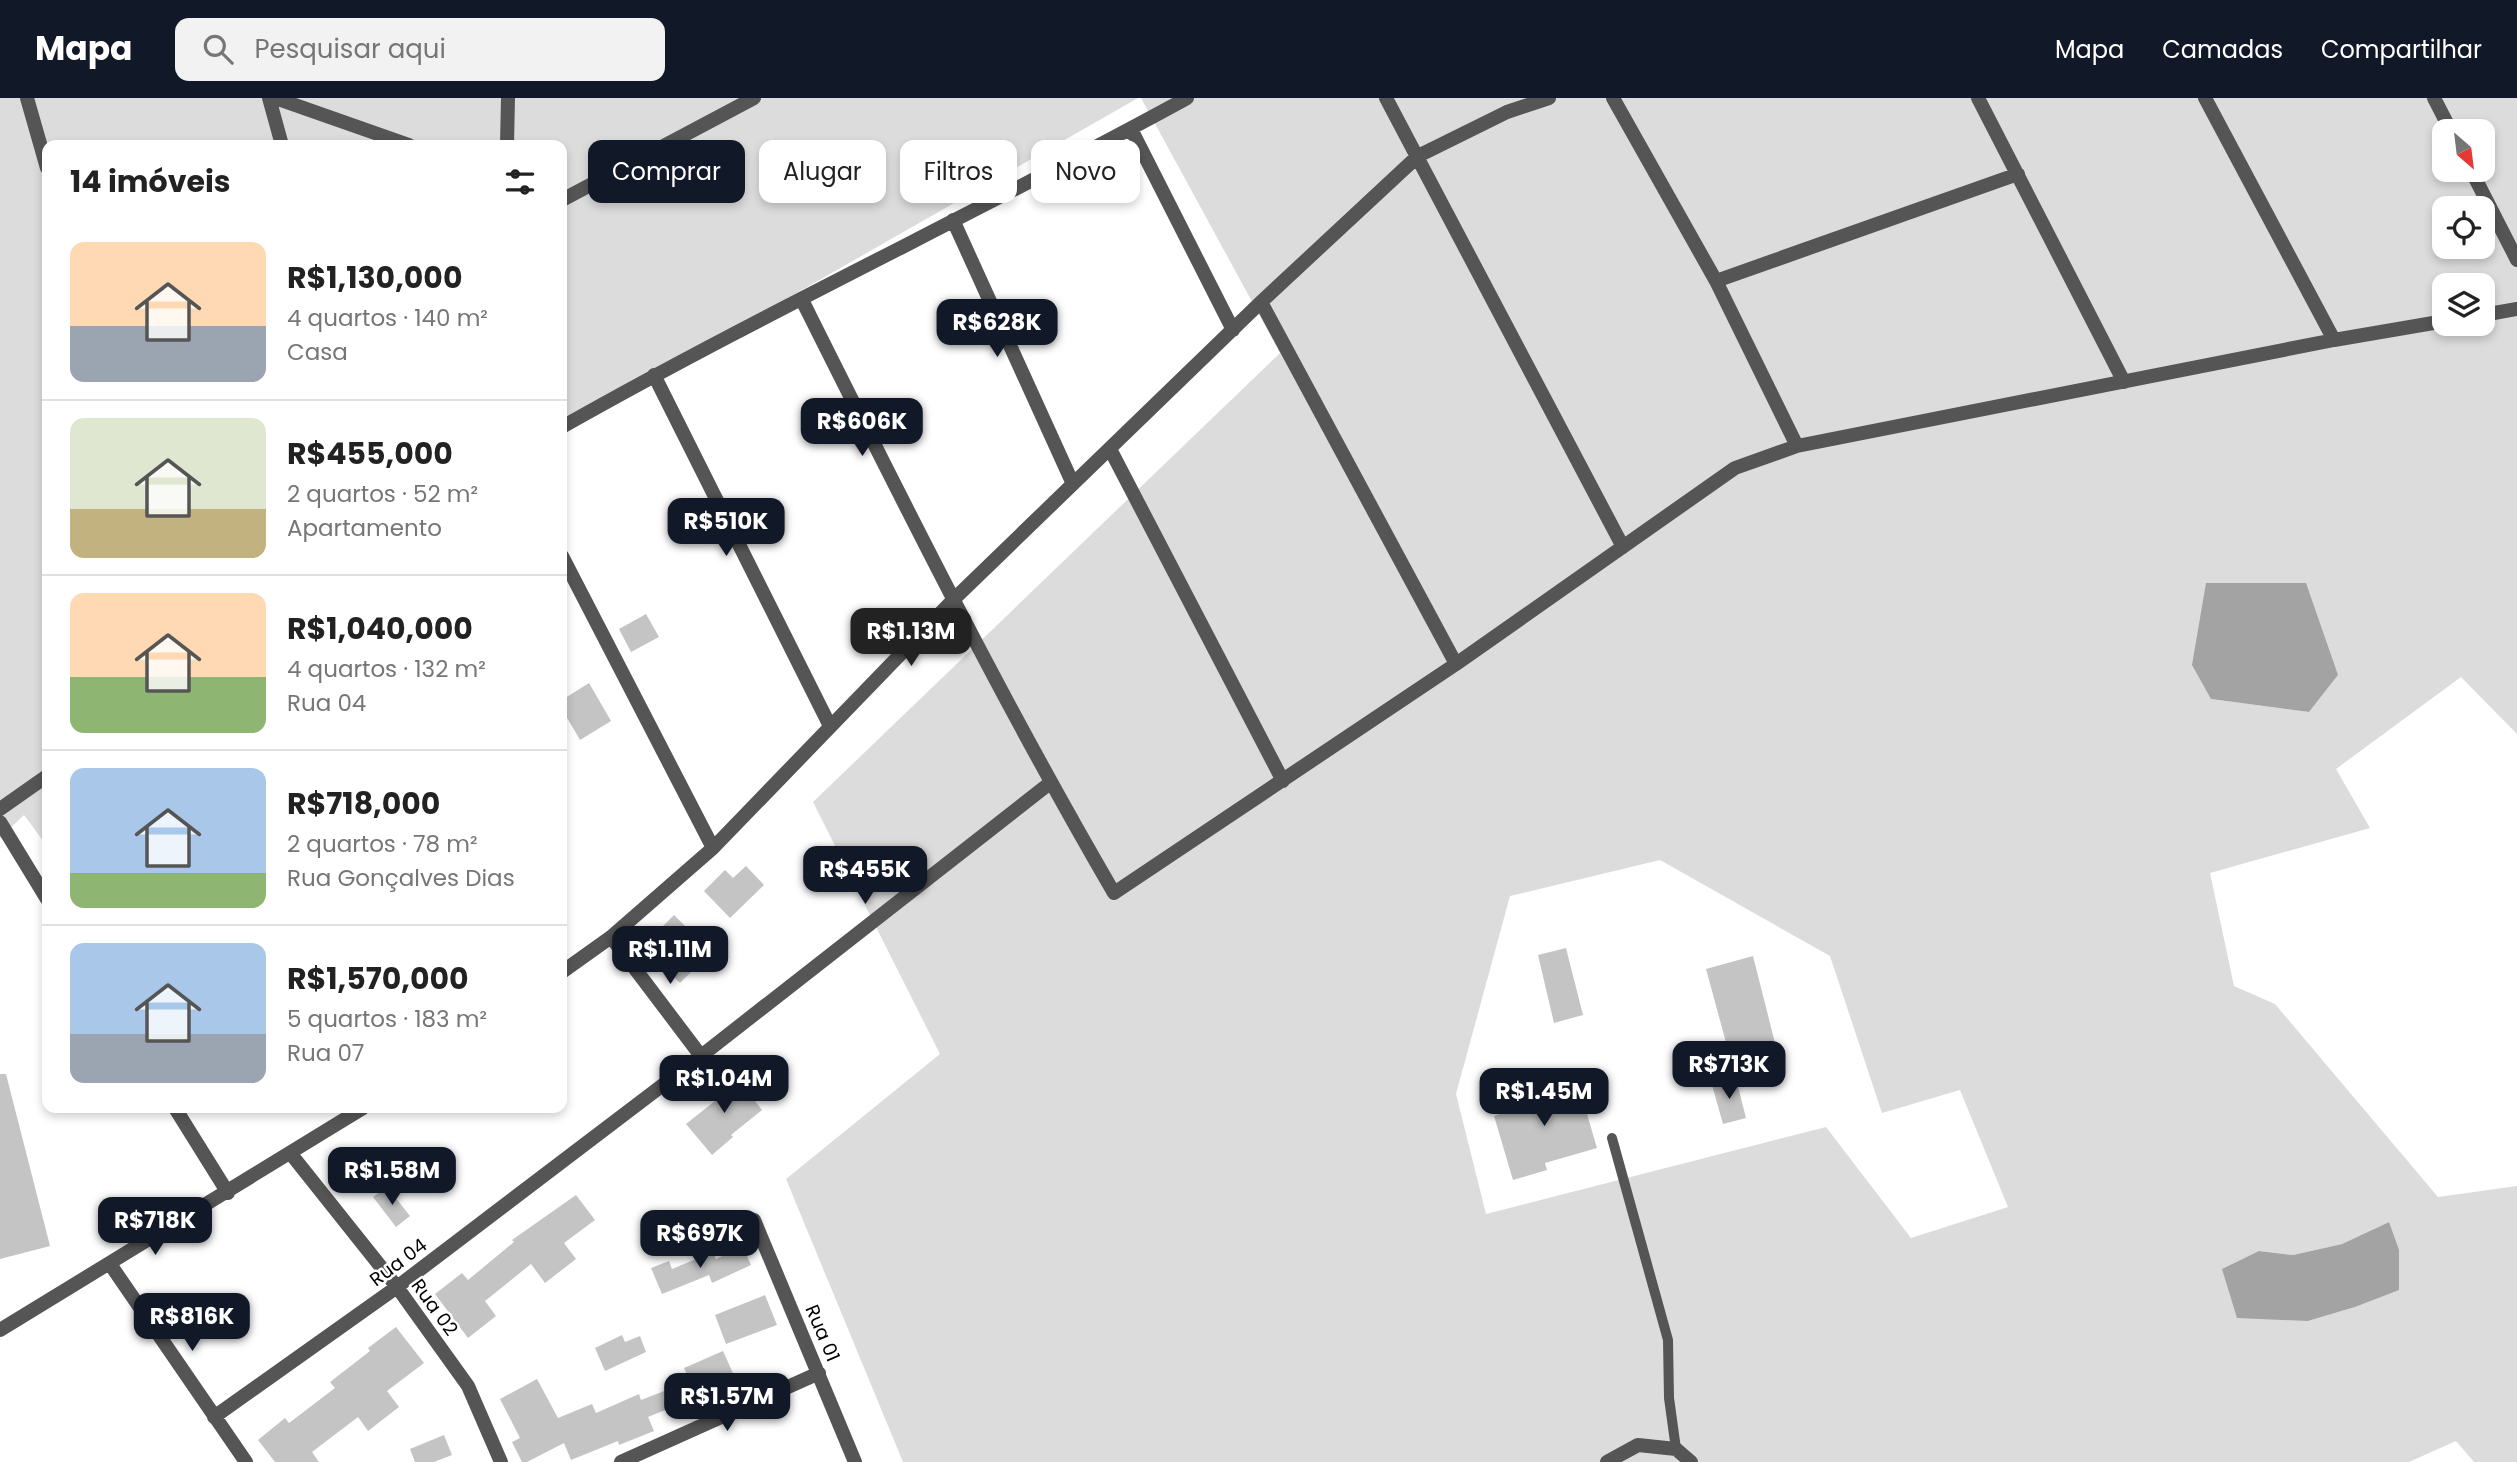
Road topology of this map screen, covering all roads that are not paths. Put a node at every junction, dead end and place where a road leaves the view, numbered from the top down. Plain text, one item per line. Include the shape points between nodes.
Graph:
1 (27, 98) edge
2 (269, 98) edge
3 (275, 98) edge
4 (508, 98) edge
5 (754, 98) edge
6 (1187, 98) edge
7 (1386, 98) edge
8 (1549, 98) edge
9 (1613, 98) edge
10 (1978, 98) edge
11 (2205, 98) edge
12 (2434, 98) edge
13 (2445, 119) edge
14 (1131, 129) junction
15 (281, 140) edge
16 (395, 140) edge
17 (507, 140) edge
18 (42, 150) edge
19 (1418, 156) junction
20 (2018, 174) junction
21 (2477, 182) edge
22 (567, 197) edge
23 (953, 220) junction
24 (2517, 260) edge
25 (1716, 281) junction
26 (802, 300) junction
27 (1261, 302) junction
28 (2517, 309) edge
29 (2495, 313) edge
30 (2432, 323) edge
31 (1233, 330) junction
32 (2334, 340) junction
33 (654, 375) junction
34 (2124, 382) junction
35 (567, 424) edge
36 (1797, 446) junction
37 (1110, 449) junction
38 (1073, 484) junction
39 (1623, 547) junction
40 (567, 566) edge
41 (952, 601) junction
42 (1456, 664) junction
43 (830, 726) junction
44 (42, 780) edge
45 (1283, 781) junction
46 (1050, 783) junction
47 (0, 809) edge
48 (0, 822) edge
49 (713, 848) junction
50 (42, 891) edge
51 (611, 937) junction
52 (567, 968) edge
53 (701, 1056) junction
54 (178, 1113) edge
55 (355, 1113) edge
56 (1612, 1138) dead end
57 (291, 1154) junction
58 (228, 1193) junction
59 (754, 1220) dead end
60 (110, 1264) junction
61 (397, 1287) junction
62 (0, 1330) edge
63 (819, 1373) junction
64 (214, 1417) junction
65 (1676, 1449) junction
66 (246, 1462) edge
67 (502, 1462) edge
68 (621, 1462) edge
69 (855, 1462) edge
70 (1607, 1462) edge
71 (1691, 1462) edge

1 - 18 street
2 - 15 street
3 - 16 street
4 - 17 street
5 - 22 street
6 - 14 street
7 - 19 street
8 - 19 street via 1507,112
9 - 25 street
10 - 20 street
11 - 32 street
12 - 13 street
14 - 23 street
14 - 31 street
19 - 27 street
19 - 39 street
20 - 25 street
20 - 34 street
21 - 24 street
23 - 26 street
23 - 38 street
25 - 36 street
26 - 33 street
26 - 41 street
27 - 31 street
27 - 42 street
28 - 29 street
30 - 32 street
31 - 37 street
32 - 34 street
33 - 35 street
33 - 43 street
34 - 36 street
36 - 39 street via 1735,468
37 - 38 street
37 - 45 street
38 - 41 street
39 - 42 street
40 - 49 street
41 - 43 street
41 - 46 street
42 - 45 street
43 - 49 street
44 - 47 street
45 - 46 street via 1114,892
46 - 53 street, Rua 04
48 - 50 street
49 - 51 street
51 - 52 street
51 - 53 street
53 - 61 street, Rua 04
54 - 58 street
55 - 57 street
56 - 65 lane via 1668,1340
57 - 58 street
57 - 61 street, Rua 02
58 - 60 street
59 - 63 street, Rua 01
60 - 62 street
60 - 64 street
61 - 64 street, Rua 04
61 - 67 street, Rua 02 via 468,1386
63 - 68 street
63 - 69 street, Rua 01
64 - 66 street
65 - 70 street via 1638,1445
65 - 71 street

